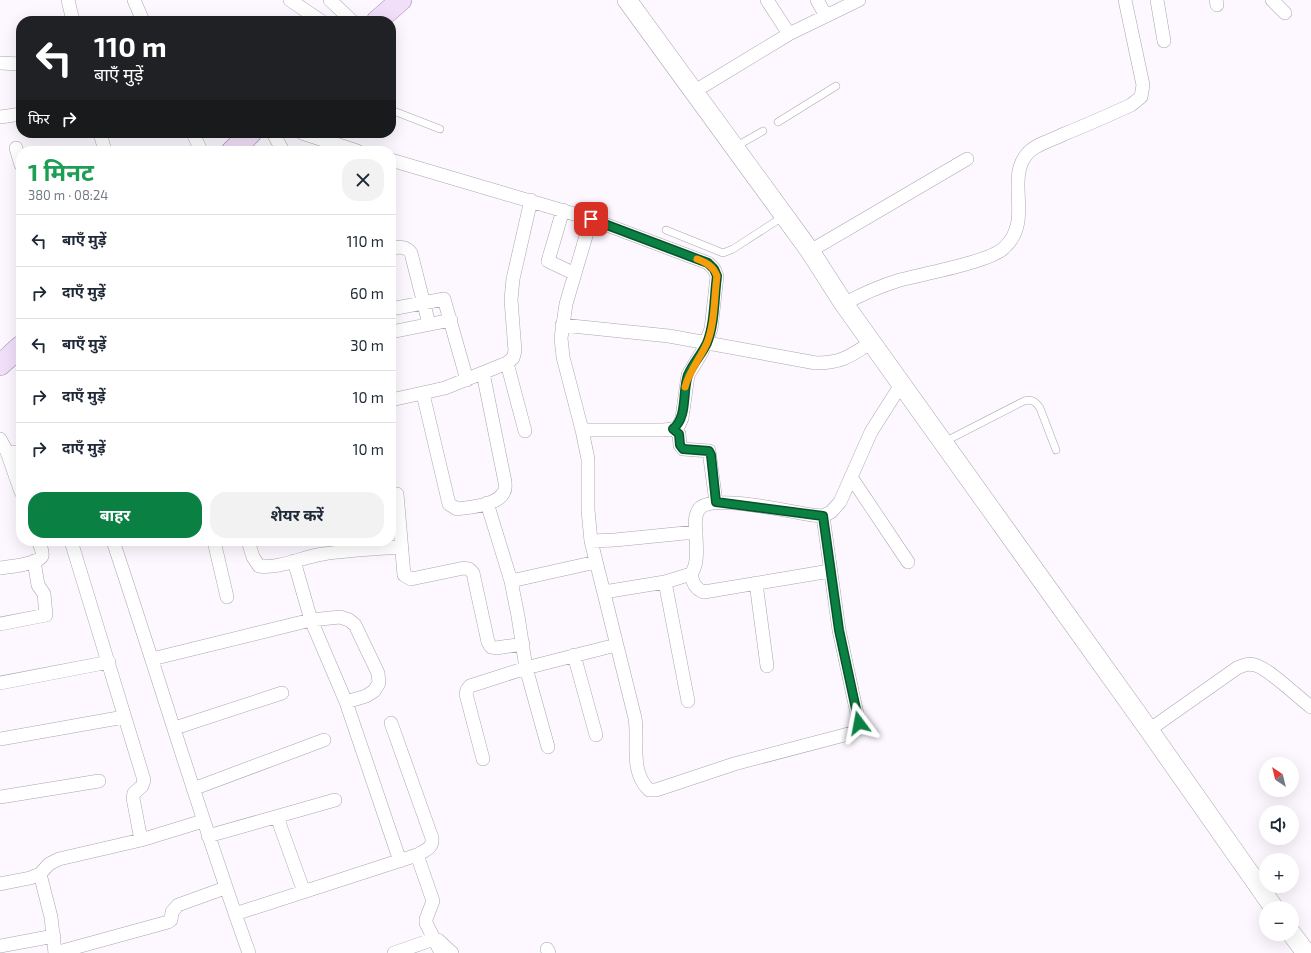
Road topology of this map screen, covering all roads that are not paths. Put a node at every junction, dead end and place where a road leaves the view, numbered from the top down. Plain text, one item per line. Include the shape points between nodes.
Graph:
1 (68, 0) edge
2 (134, 0) edge
3 (290, 0) edge
4 (330, 0) edge
5 (401, 0) edge
6 (628, 0) edge
7 (767, 0) edge
8 (817, 0) edge
9 (859, 0) edge
10 (1125, 0) edge
11 (1157, 0) edge
12 (1272, 0) edge
13 (1285, 13) dead end
14 (72, 16) edge
15 (141, 16) edge
16 (314, 16) edge
17 (347, 16) edge
18 (383, 16) edge
19 (826, 16) junction
20 (789, 34) junction
21 (1164, 40) dead end
22 (0, 64) edge
23 (16, 64) edge
24 (836, 86) dead end
25 (695, 90) junction
26 (396, 112) edge
27 (16, 115) edge
28 (0, 117) edge
29 (778, 122) dead end
30 (440, 130) dead end
31 (763, 131) dead end
32 (246, 138) edge
33 (317, 138) edge
34 (237, 146) edge
35 (342, 146) edge
36 (735, 147) junction
37 (966, 159) dead end
38 (396, 161) edge
39 (531, 200) junction
40 (563, 210) junction
41 (784, 216) junction
42 (591, 219) junction
43 (666, 230) dead end
44 (396, 248) edge
45 (810, 250) junction
46 (575, 274) junction
47 (424, 302) junction
48 (844, 304) junction
49 (396, 308) edge
50 (451, 320) junction
51 (429, 324) junction
52 (562, 325) junction
53 (396, 331) edge
54 (707, 342) junction
55 (872, 342) junction
56 (16, 351) edge
57 (507, 363) junction
58 (0, 365) edge
59 (483, 373) junction
60 (467, 380) junction
61 (902, 383) junction
62 (423, 394) junction
63 (396, 399) edge
64 (673, 429) junction
65 (582, 430) junction
66 (525, 431) dead end
67 (0, 439) edge
68 (944, 442) junction
69 (1056, 450) dead end
70 (7, 452) junction
71 (16, 453) edge
72 (851, 477) junction
73 (16, 478) edge
74 (397, 494) dead end
75 (716, 502) junction
76 (487, 503) junction
77 (823, 516) junction
78 (696, 532) junction
79 (591, 540) junction
80 (39, 546) edge
81 (73, 546) edge
82 (115, 546) edge
83 (215, 546) edge
84 (249, 546) edge
85 (401, 547) junction
86 (34, 561) junction
87 (294, 561) junction
88 (596, 562) junction
89 (908, 562) dead end
90 (0, 568) edge
91 (830, 571) junction
92 (690, 574) junction
93 (511, 581) junction
94 (665, 582) junction
95 (756, 584) junction
96 (604, 592) junction
97 (227, 597) dead end
98 (311, 620) junction
99 (0, 624) edge
100 (523, 644) junction
101 (616, 645) junction
102 (574, 655) junction
103 (152, 659) junction
104 (109, 662) junction
105 (767, 666) dead end
106 (526, 668) junction
107 (0, 683) edge
108 (282, 693) dead end
109 (688, 701) dead end
110 (346, 702) junction
111 (1311, 707) edge
112 (124, 717) junction
113 (391, 723) dead end
114 (175, 728) junction
115 (1149, 730) junction
116 (596, 735) dead end
117 (0, 739) edge
118 (324, 740) dead end
119 (548, 747) dead end
120 (483, 759) dead end
121 (99, 781) dead end
122 (193, 789) junction
123 (0, 797) edge
124 (335, 800) dead end
125 (277, 818) junction
126 (203, 821) junction
127 (208, 836) junction
128 (141, 840) junction
129 (417, 855) junction
130 (400, 861) junction
131 (40, 874) junction
132 (0, 884) edge
133 (225, 888) junction
134 (304, 892) junction
135 (1269, 901) edge
136 (235, 914) junction
137 (54, 936) junction
138 (434, 940) junction
139 (1297, 941) edge
140 (0, 945) edge
141 (2, 953) edge
142 (55, 953) edge
143 (249, 953) edge
144 (394, 953) edge
145 (441, 953) edge
146 (452, 953) edge
147 (1306, 953) edge

1 - 14 street
2 - 15 street
3 - 16 street
4 - 17 street
5 - 18 main road
6 - 25 street
7 - 20 street
8 - 19 street
9 - 19 street
10 - 48 street via 1143,85 1140,97 1131,105 1042,144 1027,154 1021,165 1019,178 1019,218 1014,236 1003,249 985,258 877,287
11 - 21 street
12 - 13 street
19 - 20 street
20 - 25 street
22 - 23 street
24 - 29 lane
25 - 36 street
26 - 30 lane
27 - 28 street
31 - 36 lane
32 - 34 main road
33 - 35 street
36 - 41 street
37 - 45 street
38 - 39 street
39 - 40 street
39 - 57 street via 513,279 511,300 515,351 513,358
40 - 42 street
40 - 46 street via 548,261
41 - 43 lane via 733,250 723,253
41 - 45 street
42 - 46 street
42 - 54 street via 708,263 714,269 717,276
44 - 47 street via 403,247 411,253
45 - 48 street
46 - 52 street
47 - 49 street
47 - 50 street via 444,300
47 - 51 street
48 - 55 street
50 - 51 street
50 - 60 street
51 - 53 street
52 - 54 street via 632,331
52 - 65 street via 563,357
54 - 55 street via 816,363 832,363 844,359
54 - 64 street via 688,375 682,418 679,425
55 - 61 street
56 - 58 main road
57 - 59 street
57 - 66 street
59 - 60 street
59 - 76 street via 505,482 505,491 499,498
60 - 62 street
61 - 68 street
61 - 72 street via 871,432
62 - 63 street
62 - 76 street via 449,504 457,509
64 - 65 street
64 - 75 street via 679,434 683,449 709,451
65 - 79 street via 588,459
67 - 70 street
68 - 69 lane via 1024,401 1031,400 1040,408
68 - 115 street
70 - 71 street
70 - 73 street
72 - 77 street via 840,502
72 - 89 street
74 - 85 street
75 - 77 street
75 - 78 street via 706,503 699,508 695,517
76 - 93 street
77 - 91 street
78 - 79 street via 623,540
78 - 92 street via 696,564
79 - 88 street
80 - 86 street via 42,556
81 - 104 street
82 - 103 street
83 - 97 street
84 - 87 street via 259,566 269,568
85 - 87 street via 321,554
85 - 100 street via 403,571 407,578 469,569 473,573 491,647
86 - 90 street
86 - 99 street via 38,584 44,594 46,615
87 - 98 street
88 - 93 street
88 - 96 street
91 - 95 street
91 - 101 street via 839,630 859,723 852,733 801,745 649,790 645,786 634,754 637,731 635,718
92 - 94 street
92 - 95 street via 698,591 704,592
93 - 100 street
94 - 96 street
94 - 109 street
95 - 105 street
96 - 101 street
98 - 103 street
98 - 110 street
98 - 110 street via 340,617 349,620 355,626 374,662 379,683 374,691
100 - 106 street
101 - 102 street
102 - 106 street
102 - 116 street
103 - 114 street
104 - 107 street
104 - 112 street
106 - 119 street
106 - 120 street via 470,686 467,690
108 - 114 street
110 - 130 street
111 - 115 street via 1258,665 1247,664 1237,668
112 - 117 street
112 - 128 street via 144,780 142,786 134,793
113 - 129 street via 432,838 430,848
114 - 122 street
115 - 135 street
118 - 122 street
121 - 123 street
122 - 126 street
124 - 125 street
125 - 127 street
125 - 134 street
126 - 127 street
126 - 128 street
127 - 133 street
128 - 131 street via 59,859 49,864
129 - 130 street
129 - 138 street via 432,893 433,901 426,923
130 - 134 street
131 - 132 street
131 - 137 street
133 - 136 street
133 - 142 street via 178,905 168,922
134 - 136 street
136 - 143 street
137 - 140 street
137 - 142 street
138 - 144 street
138 - 145 street
138 - 146 street via 438,940
139 - 147 street
140 - 141 street

